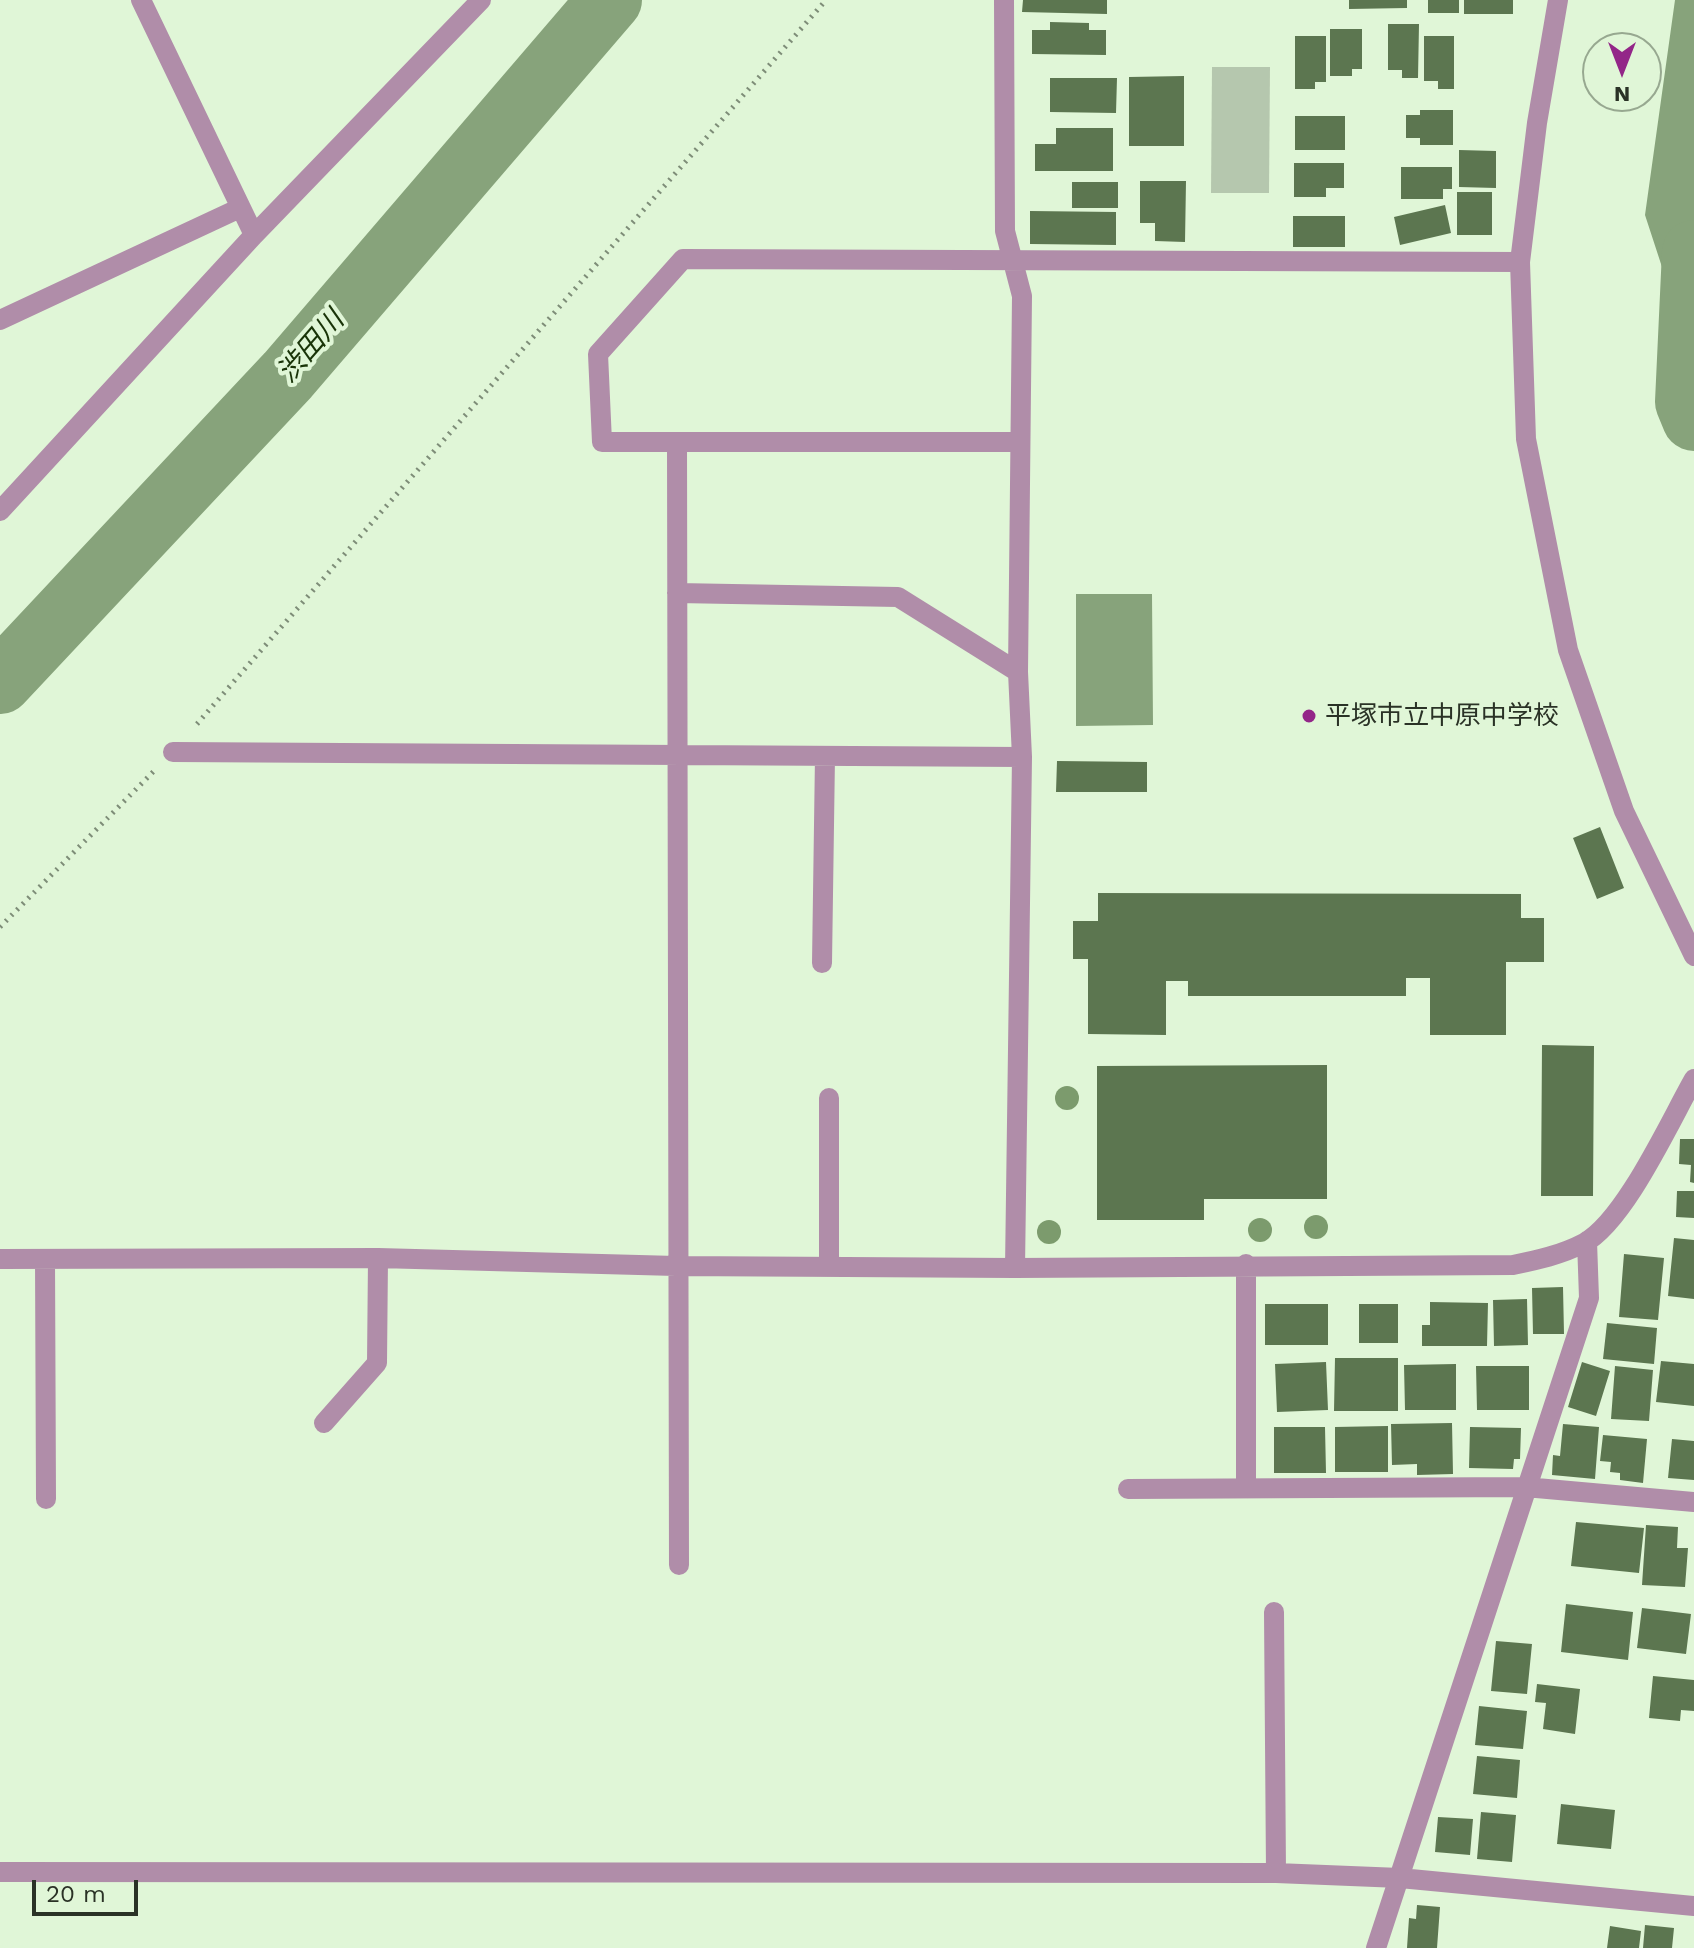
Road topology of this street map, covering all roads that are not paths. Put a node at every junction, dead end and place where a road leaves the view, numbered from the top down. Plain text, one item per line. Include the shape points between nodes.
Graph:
1 (141, 0) edge
2 (1004, 0) edge
3 (1558, 0) edge
4 (473, 3) edge
5 (240, 208) junction
6 (254, 235) junction
7 (1013, 261) junction
8 (1520, 262) junction
9 (0, 320) edge
10 (1020, 442) junction
11 (677, 443) junction
12 (0, 511) edge
13 (677, 593) junction
14 (1018, 672) junction
15 (173, 752) road end
16 (677, 756) junction
17 (825, 756) junction
18 (1022, 757) junction
19 (1694, 956) edge
20 (822, 963) dead end
21 (1694, 1079) edge
22 (829, 1098) dead end
23 (1587, 1241) junction
24 (378, 1258) junction
25 (0, 1259) edge
26 (45, 1259) junction
27 (1246, 1264) junction
28 (829, 1265) junction
29 (676, 1266) junction
30 (1015, 1268) junction
31 (324, 1423) dead end
32 (1525, 1487) junction
33 (1246, 1488) junction
34 (1128, 1489) dead end
35 (46, 1499) dead end
36 (1694, 1502) edge
37 (679, 1565) dead end
38 (1274, 1612) dead end
39 (0, 1872) edge
40 (1276, 1873) junction
41 (1400, 1878) junction
42 (1694, 1906) edge
43 (1376, 1948) edge

1 - 5 street
2 - 7 street via 1005,231
3 - 8 street
4 - 6 street
5 - 6 street
5 - 9 street
6 - 12 street
7 - 8 street
7 - 10 street via 1022,296
7 - 11 street via 683,259 598,354 602,442
8 - 19 street via 1526,439 1568,650 1624,811
10 - 11 street
10 - 14 street
11 - 13 street
13 - 14 street via 898,597
13 - 16 street
14 - 18 street
15 - 16 street
16 - 17 street
16 - 29 street
17 - 18 street
17 - 20 street
18 - 30 street
21 - 23 street via 1617,1213
22 - 28 street
23 - 27 street via 1554,1256 1513,1265
23 - 32 street via 1589,1298
24 - 26 street
24 - 29 street
24 - 31 street via 377,1363
25 - 26 street
26 - 35 street
27 - 30 street
27 - 33 street
28 - 29 street
28 - 30 street
29 - 37 street
32 - 33 street
32 - 36 street
32 - 41 street
33 - 34 street
38 - 40 street
39 - 40 street
40 - 41 street
41 - 42 street
41 - 43 street

